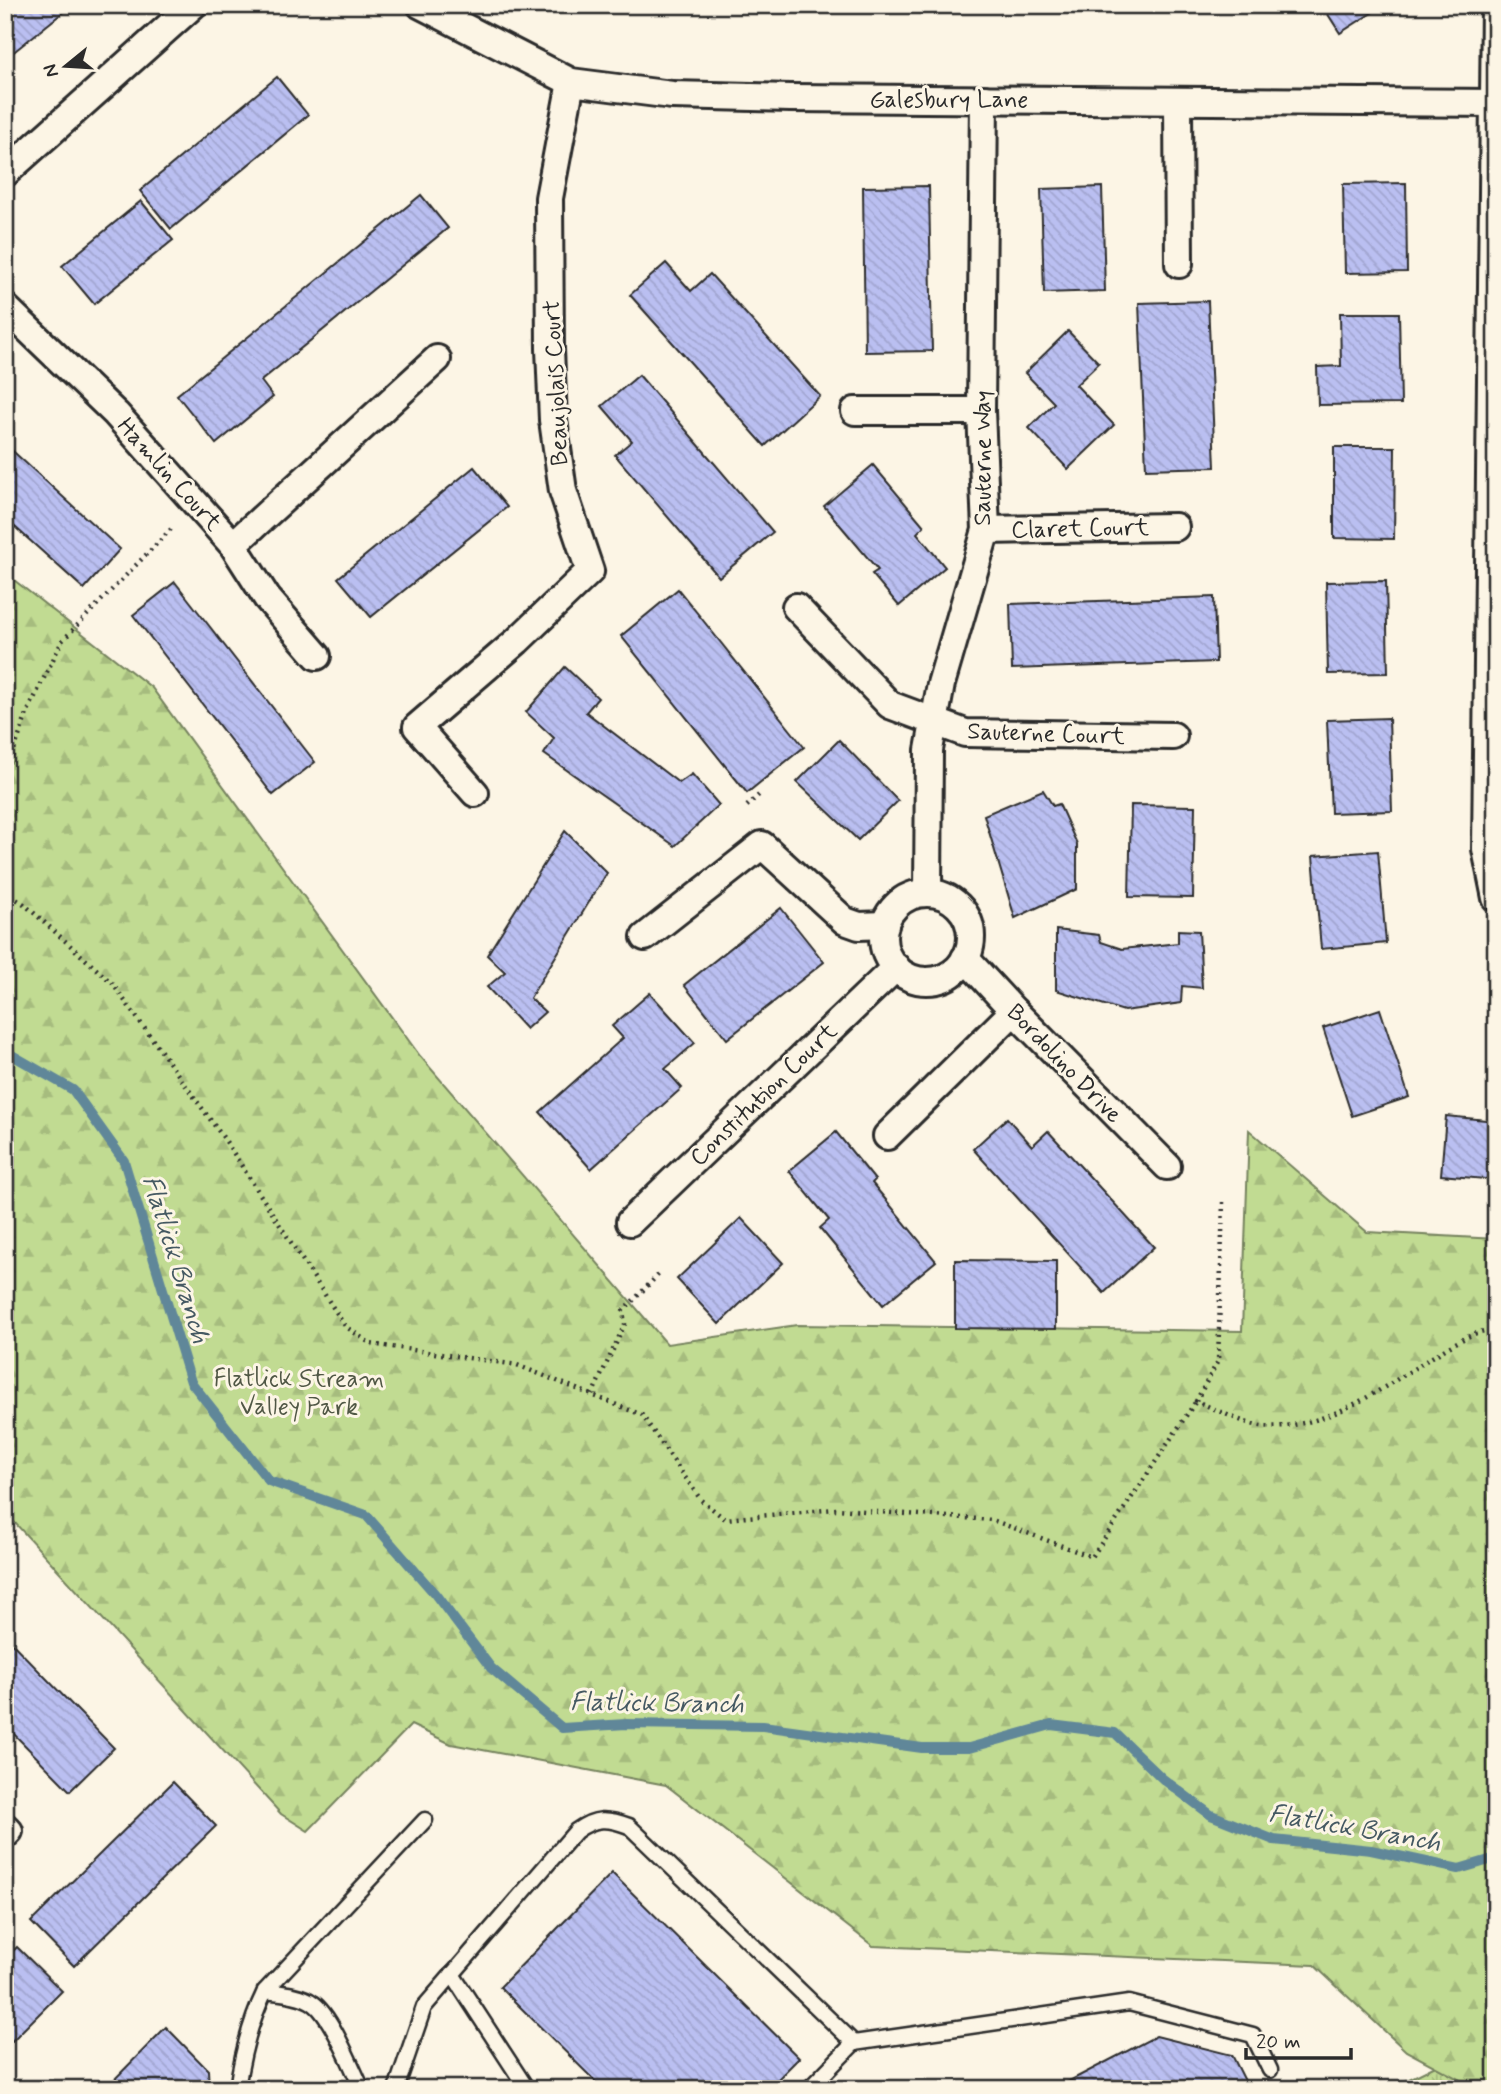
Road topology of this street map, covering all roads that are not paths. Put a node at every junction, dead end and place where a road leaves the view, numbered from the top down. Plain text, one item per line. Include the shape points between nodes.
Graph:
1 (193, 5) edge
2 (421, 5) edge
3 (1495, 5) edge
4 (571, 82) junction
5 (984, 99) junction
6 (1178, 101) junction
7 (1494, 103) edge
8 (5, 173) edge
9 (1179, 264) dead end
10 (5, 307) edge
11 (437, 359) dead end
12 (855, 411) dead end
13 (981, 411) junction
14 (1175, 527) dead end
15 (986, 530) junction
16 (233, 545) junction
17 (796, 607) dead end
18 (317, 656) dead end
19 (934, 721) junction
20 (1174, 736) dead end
21 (475, 793) dead end
22 (928, 893) junction
23 (1496, 898) edge
24 (885, 925) junction
25 (645, 937) dead end
26 (965, 958) junction
27 (896, 967) junction
28 (1014, 1011) junction
29 (887, 1136) dead end
30 (1167, 1166) dead end
31 (631, 1222) dead end
32 (425, 1820) dead end
33 (5, 1827) edge
34 (5, 1835) edge
35 (452, 1975) junction
36 (265, 1991) junction
37 (854, 2043) junction
38 (1270, 2070) dead end
39 (237, 2089) edge
40 (362, 2089) edge
41 (396, 2089) edge
42 (527, 2089) edge
43 (809, 2089) edge

1 - 8 street
2 - 4 street, Galesbury Lane
3 - 7 street
4 - 5 street, Galesbury Lane via 672,95
4 - 21 street, Beaujolais Court via 549,198 553,420 563,491 590,571 417,727
5 - 6 street, Galesbury Lane
5 - 13 street, Sauterne Way
6 - 7 street, Galesbury Lane
6 - 9 street
7 - 23 street via 1486,849
10 - 16 street, Hamlin Court via 116,414
11 - 16 street
12 - 13 street
13 - 15 street, Sauterne Way
14 - 15 street, Claret Court
15 - 19 street, Sauterne Way
16 - 18 street, Hamlin Court via 267,598
17 - 19 street, Sauterne Court via 890,705
19 - 20 street, Sauterne Court via 965,733
19 - 22 street, Sauterne Way via 929,750
22 - 24 street via 901,901
22 - 26 street via 942,895 964,913 971,941
24 - 25 street via 859,926 845,920 762,845
24 - 27 street via 886,951
26 - 27 street via 947,976 933,980 918,980
26 - 28 street, Bordolino Drive
27 - 31 street, Constitution Court
28 - 29 street
28 - 30 street, Bordolino Drive
32 - 36 lane
33 - 34 street via 9,1831
35 - 37 lane via 576,1831 588,1821 609,1818 629,1826
35 - 41 lane via 424,2007
35 - 42 lane
36 - 39 lane via 242,2054
36 - 40 lane via 313,2002
37 - 38 lane via 1129,2003 1253,2035
37 - 43 lane

